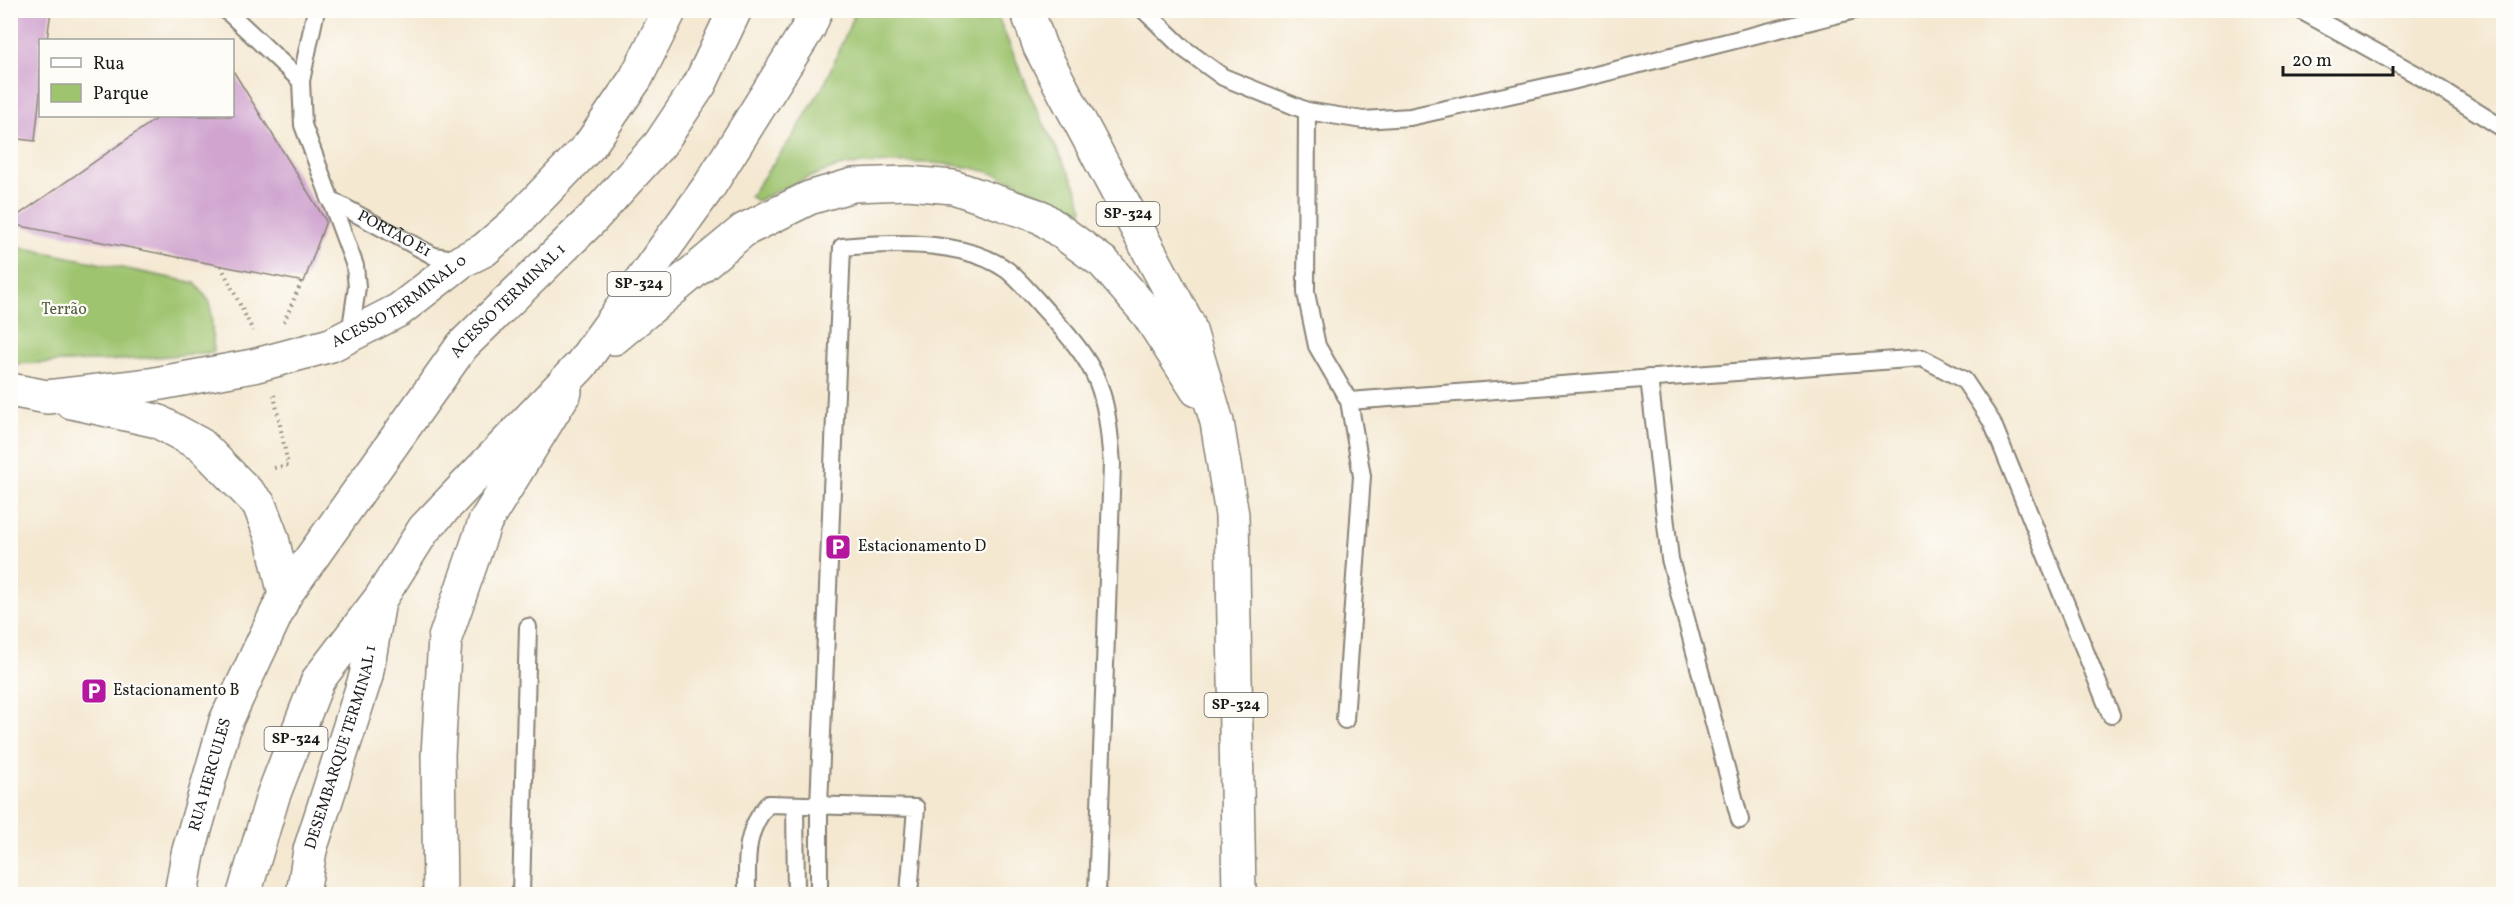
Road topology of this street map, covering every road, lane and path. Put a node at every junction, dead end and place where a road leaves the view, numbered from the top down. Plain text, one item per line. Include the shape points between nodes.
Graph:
1 (226, 10) edge
2 (316, 10) edge
3 (670, 10) edge
4 (735, 10) edge
5 (816, 10) edge
6 (1027, 10) edge
7 (1144, 10) edge
8 (1855, 10) edge
9 (2300, 10) edge
10 (302, 81) junction
11 (1307, 111) junction
12 (2504, 129) edge
13 (330, 198) junction
14 (462, 261) junction
15 (221, 266) dead end
16 (350, 335) junction
17 (267, 361) junction
18 (581, 365) junction
19 (1649, 378) junction
20 (10, 390) edge
21 (47, 397) junction
22 (1349, 401) junction
23 (1217, 422) junction
24 (232, 476) junction
25 (285, 595) junction
26 (380, 599) junction
27 (528, 627) dead end
28 (2111, 715) dead end
29 (1345, 720) dead end
30 (795, 805) junction
31 (819, 806) junction
32 (1740, 820) dead end
33 (1235, 888) edge
34 (181, 894) edge
35 (244, 894) edge
36 (303, 894) edge
37 (440, 894) edge
38 (521, 894) edge
39 (747, 894) edge
40 (796, 894) edge
41 (819, 894) edge
42 (909, 894) edge
43 (1097, 894) edge

1 - 10 lane
2 - 10 lane
3 - 14 main road, ACESSO TERMINAL 0 via 636,78 590,145 513,225 484,250
4 - 25 main road, ACESSO TERMINAL 1 via 700,84 660,144 592,219 462,346
5 - 18 main road, SP-324 via 710,185
6 - 23 main road, SP-324 via 1040,47 1188,324
7 - 11 lane via 1183,48 1223,77
8 - 11 lane via 1410,117 1363,120
9 - 12 lane via 2421,77
10 - 13 lane via 303,125
11 - 22 lane via 1306,293 1317,346
13 - 14 lane, PORTÃO E1 via 434,256
13 - 16 lane via 355,266 357,287
14 - 16 main road, ACESSO TERMINAL 0 via 399,310
15 - 17 path
16 - 17 main road, ACESSO TERMINAL 0 via 331,345
17 - 21 main road, ACESSO TERMINAL 0 via 150,385
17 - 24 path via 288,465
18 - 23 main road via 744,230 809,198 853,185 908,183 954,187 1041,217 1104,263 1148,314
18 - 26 main road, SP-324 via 424,529
18 - 37 main road via 485,522 445,638 438,755
19 - 22 lane
19 - 28 lane via 1922,358 1964,380 1992,422
19 - 32 lane via 1670,559
20 - 21 main road, ACESSO TERMINAL 0
21 - 24 main road via 157,421 201,445
22 - 29 lane via 1362,476
23 - 33 main road, SP-324 via 1232,515
24 - 25 main road via 259,504 272,538
25 - 34 main road, RUA HERCULES via 226,721 188,854
26 - 35 main road, SP-324 via 318,680 273,796
26 - 36 main road, DESEMBARQUE TERMINAL 1 via 366,676 310,850
27 - 38 lane
30 - 31 lane
30 - 39 lane via 768,804 754,820
30 - 40 lane
31 - 41 lane
31 - 42 lane via 916,808
31 - 43 lane via 842,247 919,244 982,257 1006,270 1080,348 1097,376 1108,416 1112,464

